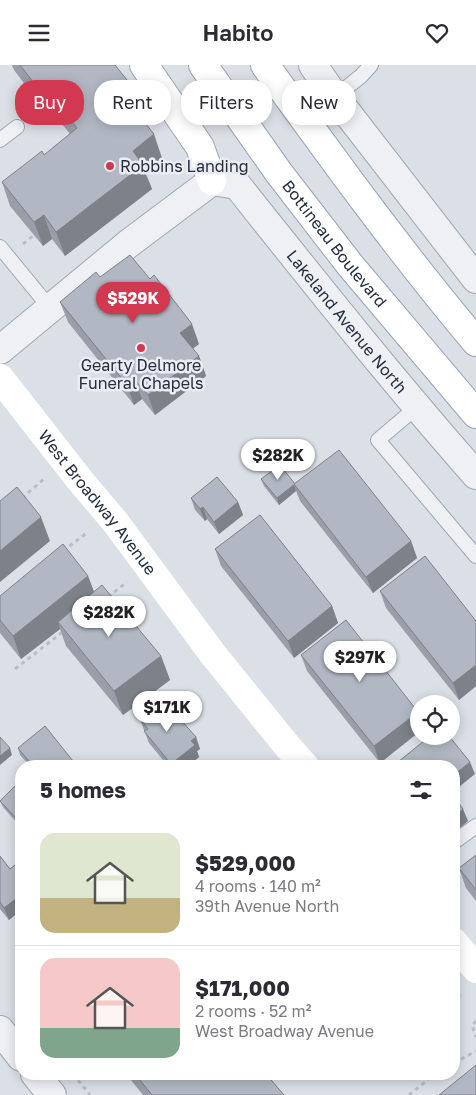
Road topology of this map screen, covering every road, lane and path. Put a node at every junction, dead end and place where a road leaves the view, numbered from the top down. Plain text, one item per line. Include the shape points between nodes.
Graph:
1 (144, 65) edge
2 (203, 65) edge
3 (265, 65) edge
4 (313, 65) edge
5 (371, 65) edge
6 (323, 80) edge
7 (356, 80) edge
8 (356, 124) edge
9 (17, 127) dead end
10 (0, 140) edge
11 (212, 181) junction
12 (0, 247) edge
13 (476, 279) edge
14 (50, 308) junction
15 (476, 342) edge
16 (0, 350) edge
17 (0, 378) edge
18 (417, 407) junction
19 (476, 414) edge
20 (476, 475) edge
21 (44, 479) dead end
22 (15, 503) edge
23 (88, 532) dead end
24 (59, 555) edge
25 (476, 556) edge
26 (128, 582) dead end
27 (105, 599) edge
28 (68, 629) edge
29 (15, 669) dead end
30 (300, 760) edge
31 (476, 826) edge
32 (460, 838) edge
33 (460, 950) edge
34 (476, 969) edge
35 (476, 1021) edge
36 (0, 1030) edge
37 (476, 1037) edge
38 (15, 1049) edge
39 (476, 1051) edge
40 (460, 1060) edge
41 (40, 1080) edge
42 (78, 1080) edge
43 (428, 1080) edge
44 (52, 1095) edge
45 (90, 1095) edge
46 (409, 1095) edge

1 - 11 main road via 200,147
2 - 19 main road, Bottineau Boulevard via 279,173 344,257
3 - 15 main road via 344,174
4 - 6 street
5 - 7 lane
8 - 13 street
9 - 10 lane
11 - 14 street
11 - 18 street, Lakeland Avenue North via 237,185
12 - 14 lane
14 - 16 street
17 - 30 main road, West Broadway Avenue via 116,523 212,653
18 - 20 street, Lakeland Avenue North
18 - 25 lane via 378,440
21 - 22 path
23 - 24 path
26 - 27 path
28 - 29 path
31 - 32 lane
33 - 34 main road
35 - 37 path via 472,1025
36 - 38 street
39 - 40 path
41 - 44 street
42 - 45 path
43 - 46 path

